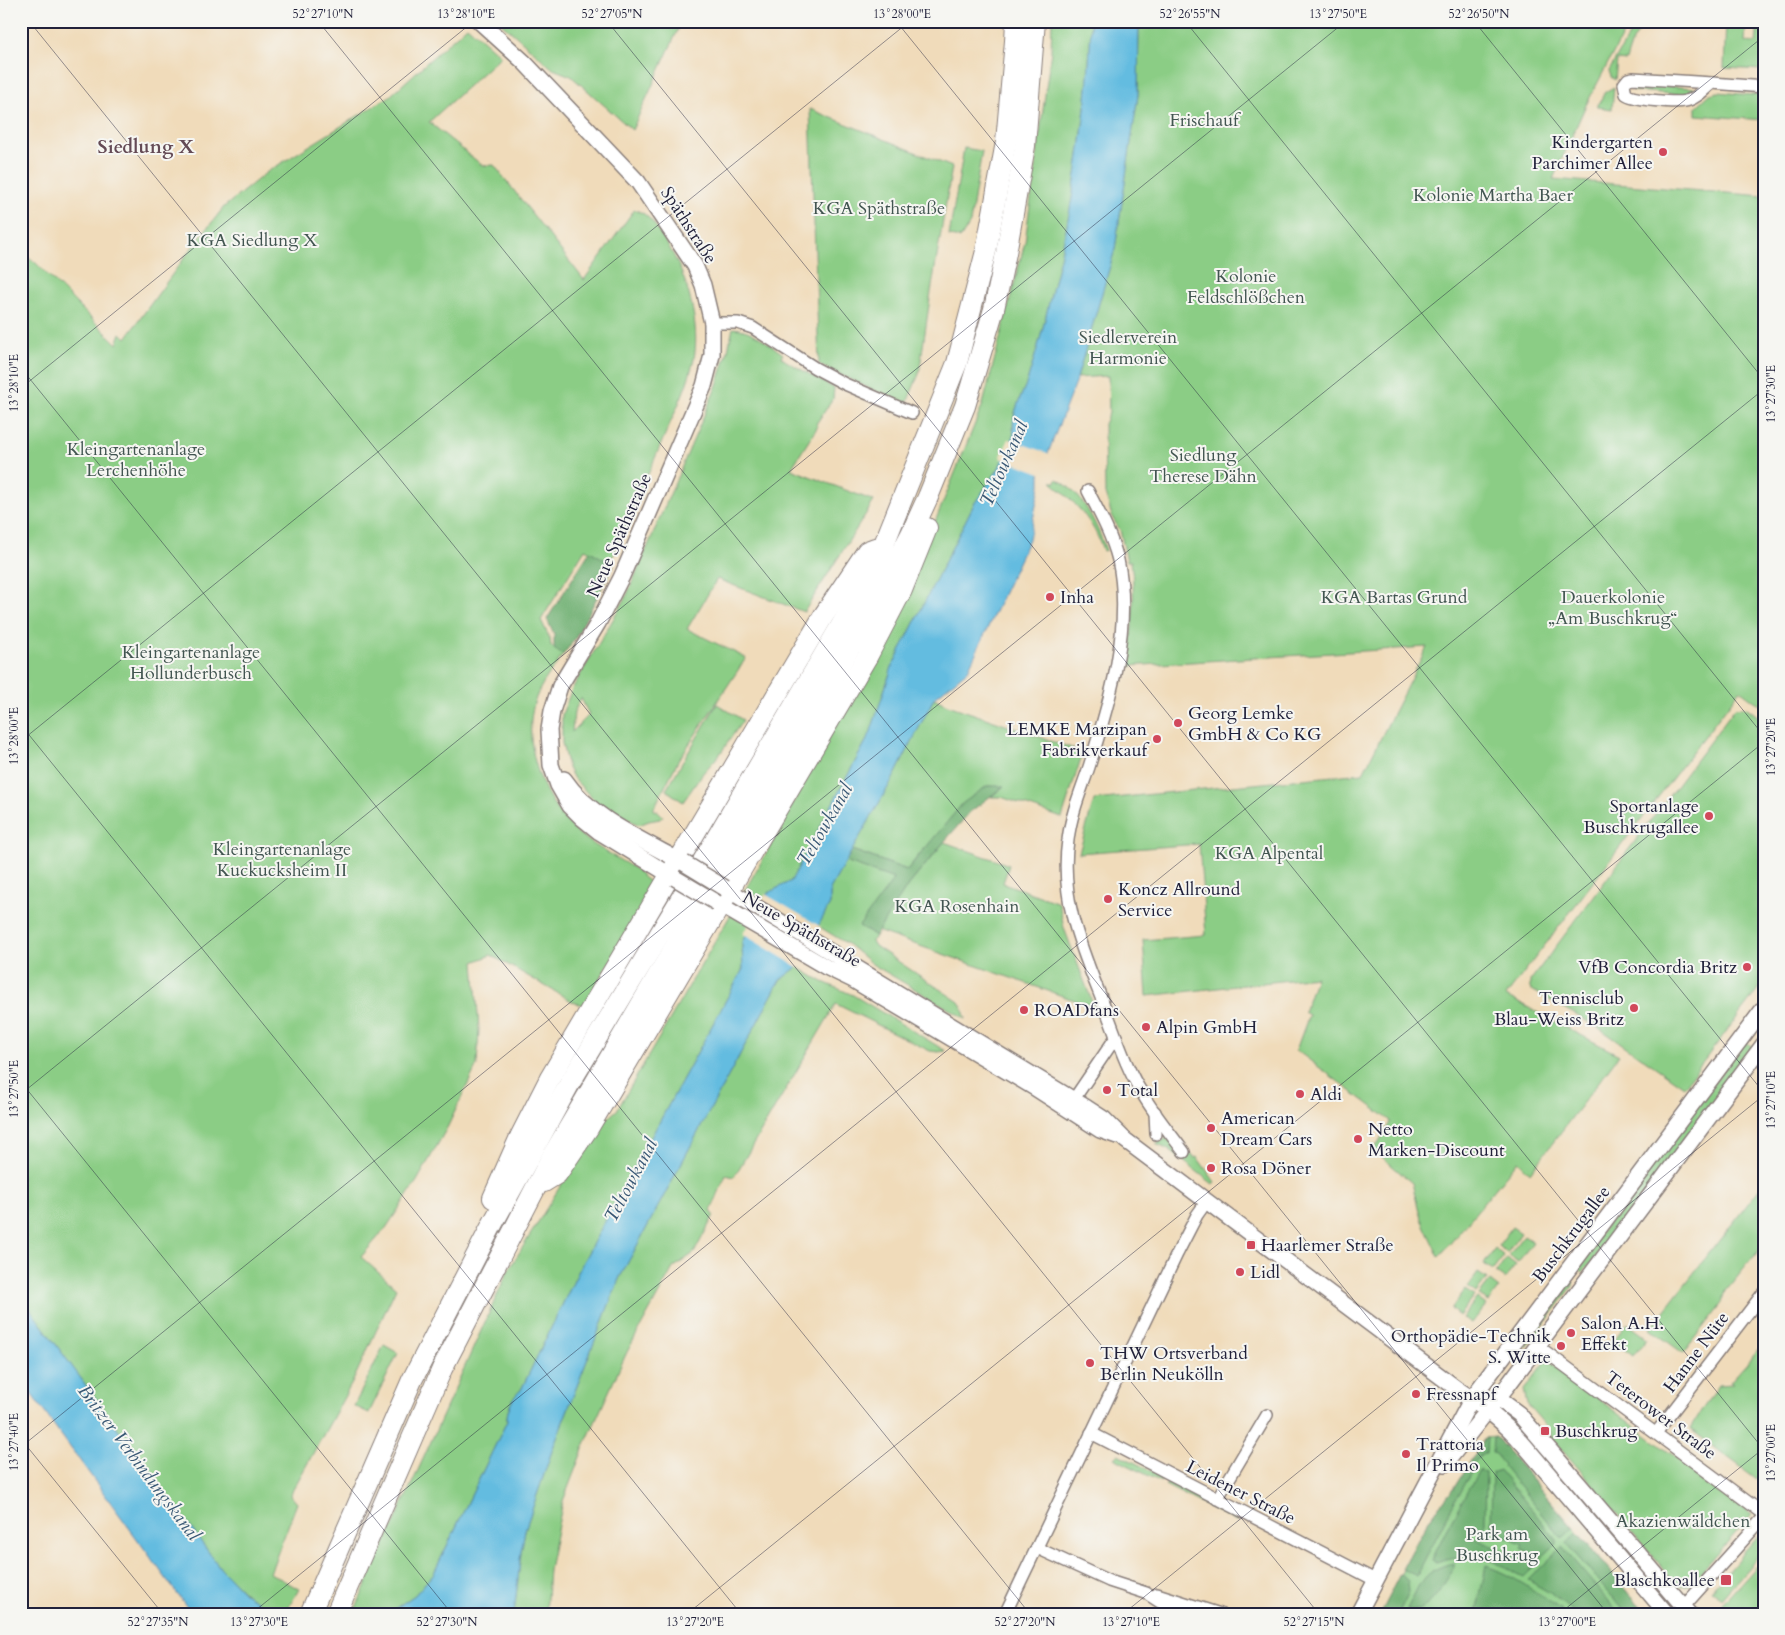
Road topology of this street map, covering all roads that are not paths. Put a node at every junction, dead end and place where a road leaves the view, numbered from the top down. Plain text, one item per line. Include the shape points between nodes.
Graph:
1 (479, 21) edge
2 (1016, 21) edge
3 (1035, 21) edge
4 (1712, 84) junction
5 (1764, 87) edge
6 (712, 323) junction
7 (912, 413) dead end
8 (1088, 491) dead end
9 (928, 498) junction
10 (884, 544) junction
11 (677, 869) junction
12 (723, 896) junction
13 (1764, 1008) edge
14 (1748, 1029) junction
15 (1116, 1037) junction
16 (1764, 1043) edge
17 (1070, 1103) junction
18 (1154, 1112) junction
19 (1156, 1134) dead end
20 (1184, 1152) dead end
21 (538, 1185) junction
22 (1207, 1201) junction
23 (492, 1223) junction
24 (1568, 1270) junction
25 (1585, 1283) junction
26 (1764, 1292) edge
27 (1538, 1346) junction
28 (1472, 1398) junction
29 (1492, 1405) junction
30 (1267, 1415) dead end
31 (1091, 1433) junction
32 (1656, 1433) junction
33 (1424, 1491) junction
34 (1216, 1499) junction
35 (1764, 1515) edge
36 (1037, 1548) junction
37 (1375, 1580) junction
38 (1146, 1593) junction
39 (313, 1606) edge
40 (337, 1611) edge
41 (1684, 1612) edge
42 (1005, 1614) edge
43 (1194, 1614) edge
44 (1220, 1614) edge
45 (1358, 1614) edge
46 (1667, 1614) edge

1 - 6 main road, Späthstraße via 524,62 638,182 695,266
2 - 10 highway via 1006,142 986,251 956,363
3 - 9 highway via 1025,146 996,299 965,406
4 - 4 street via 1633,78 1625,82 1624,90 1634,98 1686,101
4 - 5 street
6 - 7 street via 738,323 753,328 815,368
6 - 11 main road, Neue Späthstraße via 712,355 698,402 622,576 598,624 560,686 550,721 551,756 568,785 591,809
8 - 15 street via 1114,544 1123,606 1120,644 1108,700 1072,816 1068,840 1068,890 1078,939
9 - 12 highway via 929,522 898,598 867,657
9 - 21 highway via 865,622
10 - 11 highway via 867,551 838,594
10 - 23 highway via 850,610 571,1081
11 - 12 main road, Neue Späthstraße, bridge
11 - 23 highway via 550,1078 490,1204
12 - 17 main road, Neue Späthstraße
12 - 21 highway via 589,1128 557,1174
13 - 14 main road, Buschkrugallee
14 - 16 main road
14 - 24 main road, Buschkrugallee
15 - 17 street
15 - 18 street
16 - 25 main road, Buschkrugallee
17 - 22 main road via 1104,1119 1125,1140
18 - 19 street
18 - 20 street
21 - 40 highway via 442,1369
22 - 28 main road
22 - 31 street via 1177,1254
23 - 39 highway via 412,1380
24 - 25 main road
24 - 28 main road, Buschkrugallee
25 - 27 main road, Buschkrugallee
26 - 32 street, Hanne Nüte
27 - 29 main road, Buschkrugallee
27 - 32 street, Teterower Straße
28 - 29 main road
28 - 33 main road, Buschkrugallee
29 - 33 main road, Buschkrugallee
29 - 41 main road via 1509,1405 1519,1414
29 - 46 main road
30 - 34 street
31 - 34 street, Leidener Straße
31 - 36 street
32 - 35 street, Teterower Straße
33 - 37 main road, Buschkrugallee
34 - 37 street, Leidener Straße
35 - 41 street
36 - 38 street via 1109,1581
36 - 42 street
37 - 45 main road, Buschkrugallee
38 - 43 street via 1160,1602
38 - 44 street via 1159,1594

